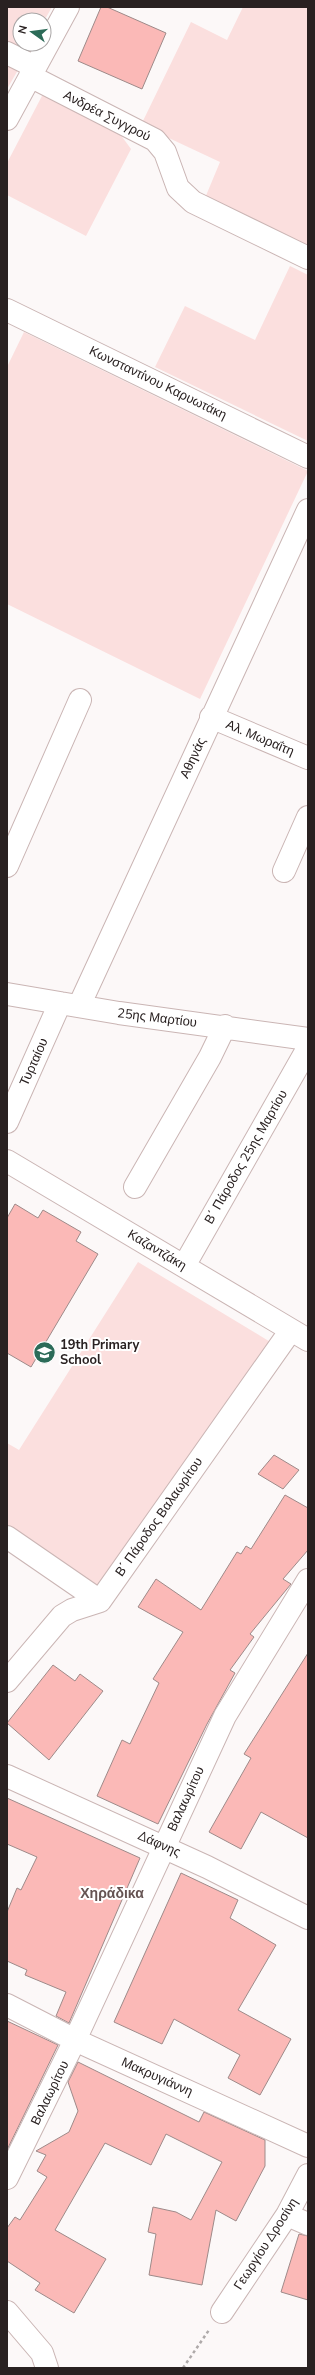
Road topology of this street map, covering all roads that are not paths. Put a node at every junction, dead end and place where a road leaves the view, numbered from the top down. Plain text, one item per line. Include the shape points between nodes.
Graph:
1 (68, 7) edge
2 (7, 53) edge
3 (33, 71) junction
4 (7, 119) edge
5 (308, 258) edge
6 (7, 310) edge
7 (308, 457) edge
8 (308, 510) edge
9 (80, 700) dead end
10 (211, 718) junction
11 (308, 758) edge
12 (308, 817) edge
13 (7, 866) edge
14 (284, 871) dead end
15 (7, 994) edge
16 (70, 1004) junction
17 (225, 1026) junction
18 (308, 1039) edge
19 (308, 1048) edge
20 (7, 1122) edge
21 (7, 1161) edge
22 (135, 1187) dead end
23 (184, 1266) junction
24 (299, 1335) edge
25 (7, 1537) edge
26 (308, 1580) edge
27 (100, 1602) junction
28 (7, 1681) edge
29 (7, 1776) edge
30 (164, 1846) junction
31 (308, 1918) edge
32 (7, 2005) edge
33 (75, 2040) junction
34 (308, 2146) edge
35 (308, 2175) edge
36 (7, 2178) edge
37 (287, 2215) junction
38 (308, 2224) edge
39 (7, 2312) edge
40 (222, 2312) road end
41 (47, 2368) edge

1 - 3 street
2 - 3 street, Ανδρέα Συγγρού
3 - 4 street
3 - 5 street, Ανδρέα Συγγρού via 154,140 165,152 178,188 193,202
6 - 7 street, Κωνσταντίνου Καρυωτάκη
8 - 10 street, Αθηνάς
9 - 13 street
10 - 11 street, Αλ. Μωραΐτη
10 - 16 street, Αθηνάς
12 - 14 street
15 - 16 street, 25ης Μαρτίου
16 - 17 street, 25ης Μαρτίου
16 - 20 street, Τυρταίου
17 - 18 street, 25ης Μαρτίου
17 - 22 street via 210,1057
19 - 23 street, Β΄ Πάροδος 25ης Μαρτίου
21 - 23 street, Καζαντζάκη
23 - 24 street, Καζαντζάκη
24 - 27 street, Β΄ Πάροδος Βαλαωρίτου
25 - 27 street
26 - 30 street, Βαλαωρίτου via 225,1716
27 - 28 street via 72,1610 62,1616
29 - 30 street, Δάφνης
30 - 31 street, Δάφνης
30 - 33 street, Βαλαωρίτου
32 - 33 street, Μακρυγιάννη
33 - 34 street, Μακρυγιάννη
33 - 36 street, Βαλαωρίτου
35 - 37 street, Γεωργίου Δροσίνη
37 - 38 street
37 - 40 street, Γεωργίου Δροσίνη
39 - 41 street via 42,2353

